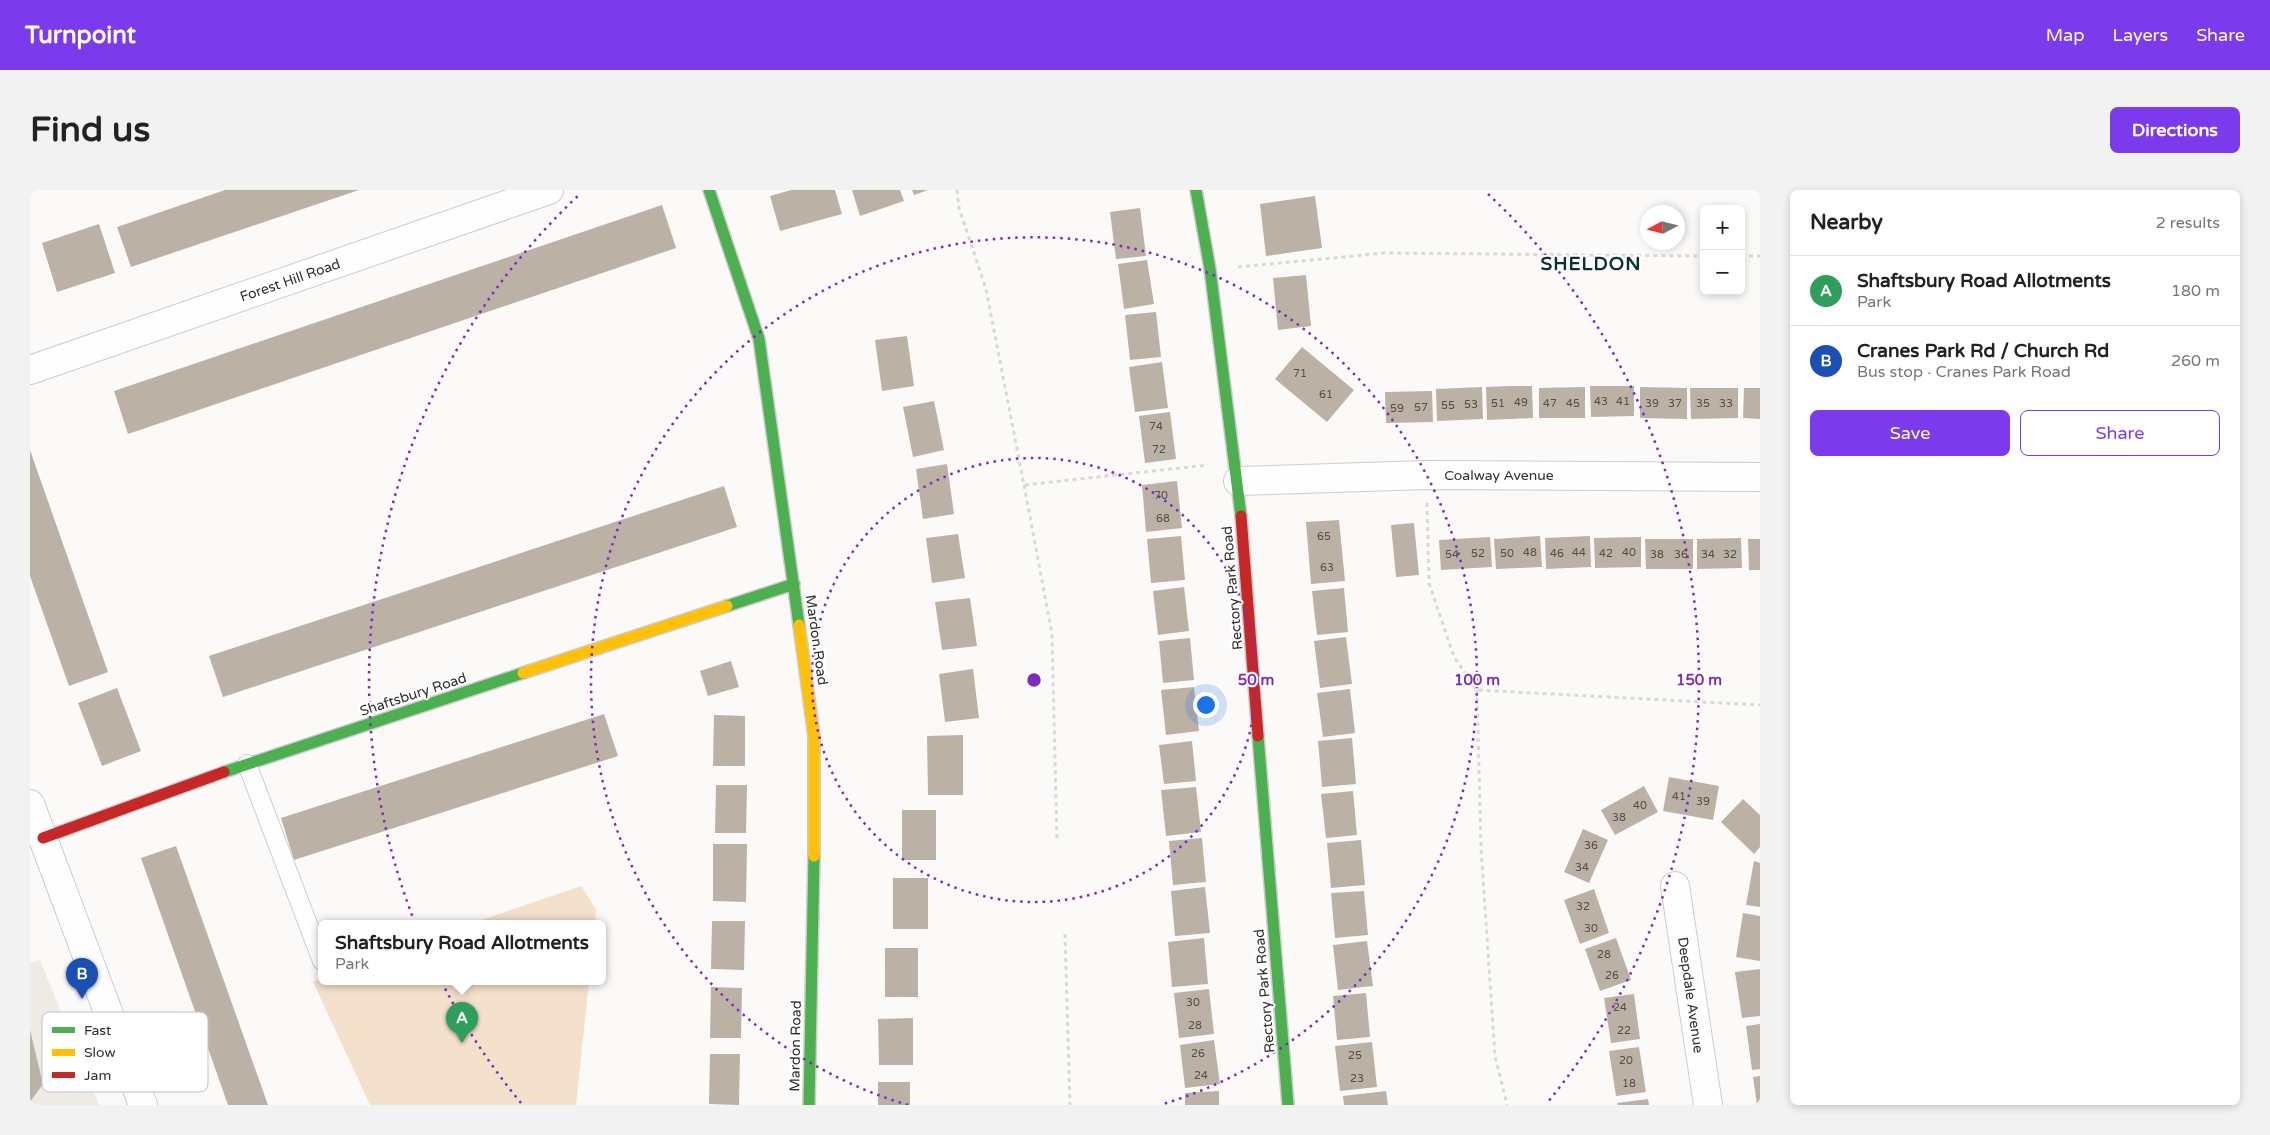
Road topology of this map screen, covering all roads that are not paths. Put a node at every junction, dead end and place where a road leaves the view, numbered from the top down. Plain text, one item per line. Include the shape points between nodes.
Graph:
1 (550, 190) edge
2 (709, 190) edge
3 (1196, 190) edge
4 (30, 370) edge
5 (1237, 472) junction
6 (1760, 477) edge
7 (794, 584) junction
8 (247, 764) junction
9 (30, 804) edge
10 (43, 838) junction
11 (1675, 886) dead end
12 (318, 950) edge
13 (108, 1012) edge
14 (137, 1092) edge
15 (142, 1105) edge
16 (809, 1105) edge
17 (1288, 1105) edge
18 (1708, 1105) edge

1 - 4 street, Forest Hill Road
2 - 7 street, Mardon Road via 759,339
3 - 5 street, Rectory Park Road
5 - 6 street, Coalway Avenue
5 - 17 street, Rectory Park Road
7 - 8 street, Shaftsbury Road
7 - 16 street, Mardon Road via 814,736
8 - 10 street, Shaftsbury Road
8 - 12 lane
9 - 10 street
10 - 13 street
11 - 18 street, Deepdale Avenue
14 - 15 street

